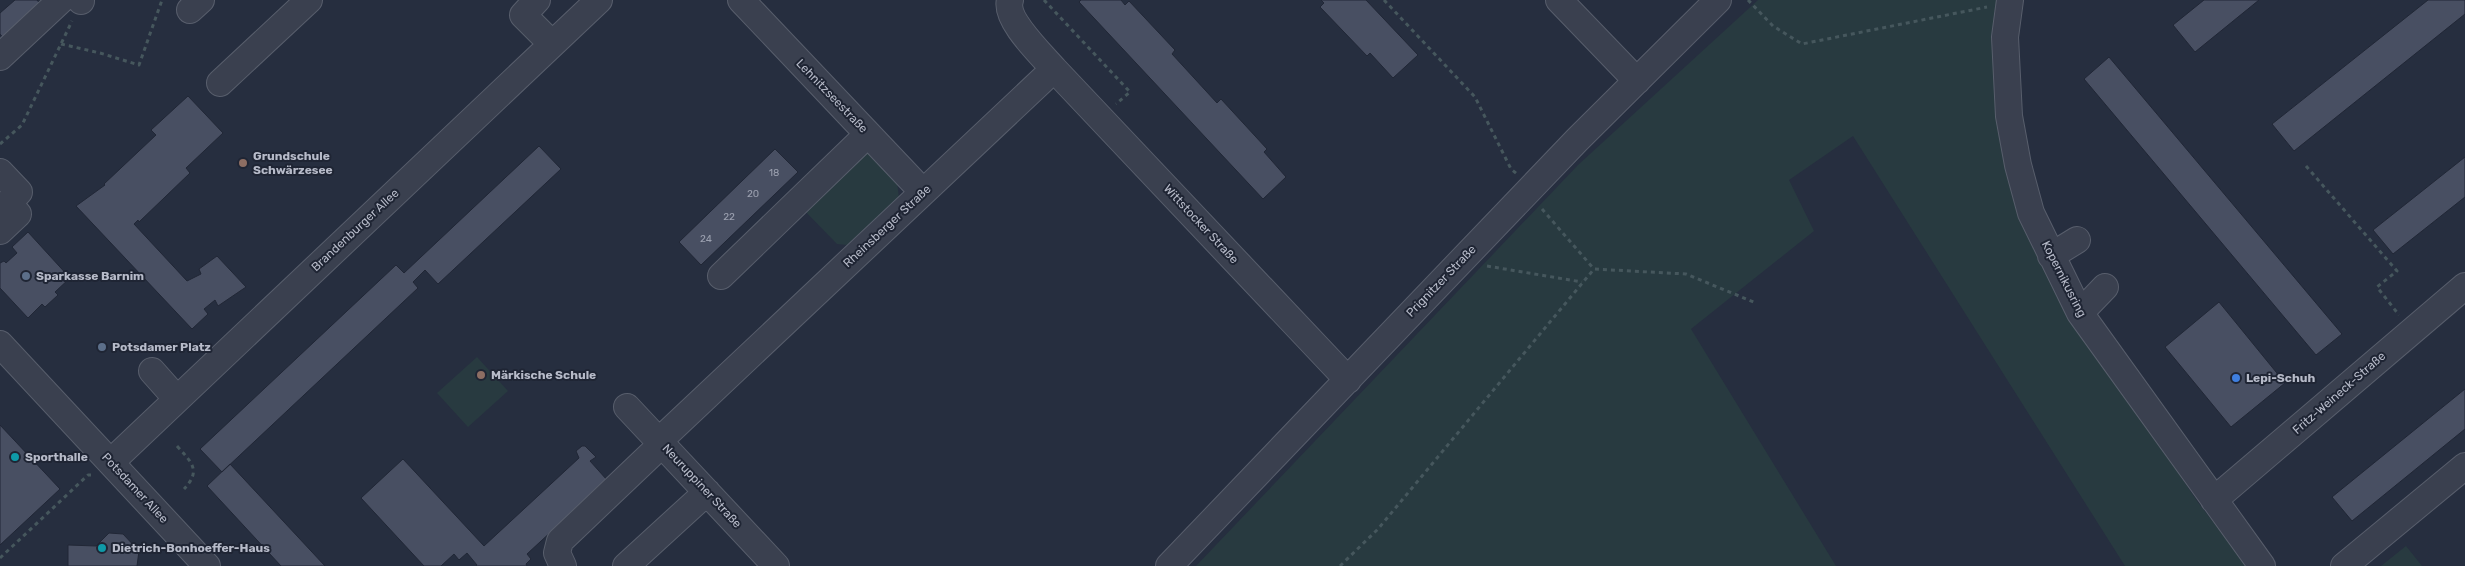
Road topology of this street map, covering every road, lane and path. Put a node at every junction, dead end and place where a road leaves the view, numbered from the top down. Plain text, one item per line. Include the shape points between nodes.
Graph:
1 (74, 0) edge
2 (162, 0) edge
3 (309, 0) edge
4 (537, 0) edge
5 (599, 0) edge
6 (740, 0) edge
7 (1010, 0) edge
8 (1044, 0) edge
9 (1384, 0) edge
10 (1559, 0) edge
11 (1718, 0) edge
12 (1748, 0) edge
13 (2010, 2) edge
14 (61, 44) junction
15 (552, 44) junction
16 (0, 57) edge
17 (1054, 69) junction
18 (1637, 81) junction
19 (220, 83) dead end
20 (1130, 92) dead end
21 (868, 134) junction
22 (0, 144) edge
23 (2306, 166) dead end
24 (0, 172) edge
25 (1530, 190) junction
26 (923, 192) junction
27 (0, 231) edge
28 (2077, 240) dead end
29 (2051, 256) junction
30 (1460, 262) junction
31 (1594, 269) junction
32 (722, 276) dead end
33 (1583, 282) junction
34 (2465, 286) edge
35 (2105, 287) dead end
36 (1756, 303) dead end
37 (2080, 313) junction
38 (2412, 331) junction
39 (0, 344) edge
40 (152, 371) dead end
41 (1348, 380) junction
42 (176, 398) junction
43 (627, 407) dead end
44 (660, 443) junction
45 (177, 446) dead end
46 (111, 462) junction
47 (2465, 466) edge
48 (184, 489) dead end
49 (706, 492) junction
50 (2214, 500) junction
51 (0, 558) edge
52 (208, 566) edge
53 (563, 566) edge
54 (626, 566) edge
55 (776, 566) edge
56 (1169, 566) edge
57 (1340, 566) edge
58 (2262, 566) edge
59 (2344, 566) edge

1 - 14 path
1 - 16 street
2 - 14 path via 139,65
3 - 19 street
4 - 15 street via 523,15
5 - 15 street, Brandenburger Allee
6 - 21 street, Lehnitzseestraße
7 - 17 street via 1008,6 1012,19
8 - 20 path
9 - 25 path via 1475,98 1511,169
10 - 18 street
11 - 18 street, Prignitzer Straße
12 - 13 path via 1773,26 1802,44
13 - 29 street, Kopernikusring via 2005,37 2009,116 2031,213
14 - 22 path via 22,126
15 - 42 street, Brandenburger Allee
17 - 26 street, Rheinsberger Straße
17 - 41 street, Wittstocker Straße
18 - 25 street, Prignitzer Straße
21 - 26 street, Lehnitzseestraße
21 - 32 street
23 - 38 path via 2396,271 2377,287
24 - 27 street via 19,192 8,203 18,214
25 - 30 street, Prignitzer Straße
25 - 31 path
26 - 44 street, Rheinsberger Straße
28 - 29 street
29 - 37 street, Kopernikusring
30 - 33 path
30 - 41 street, Prignitzer Straße
31 - 33 path
31 - 36 path via 1686,274
33 - 57 path via 1378,529
34 - 38 street, Fritz-Weineck-Straße
35 - 37 street
37 - 50 street, Kopernikusring
38 - 50 street, Fritz-Weineck-Straße
39 - 46 street, Potsdamer Allee
40 - 42 street
41 - 56 street, Prignitzer Straße
42 - 46 street, Brandenburger Allee
43 - 44 street, Neuruppiner Straße
44 - 49 street, Neuruppiner Straße
44 - 53 street, Rheinsberger Straße via 560,541 557,553
45 - 48 path via 192,463 194,471 191,482
46 - 51 path via 95,476 88,475
46 - 52 street, Potsdamer Allee
47 - 59 street
49 - 54 street
49 - 55 street, Neuruppiner Straße
50 - 58 street, Kopernikusring

